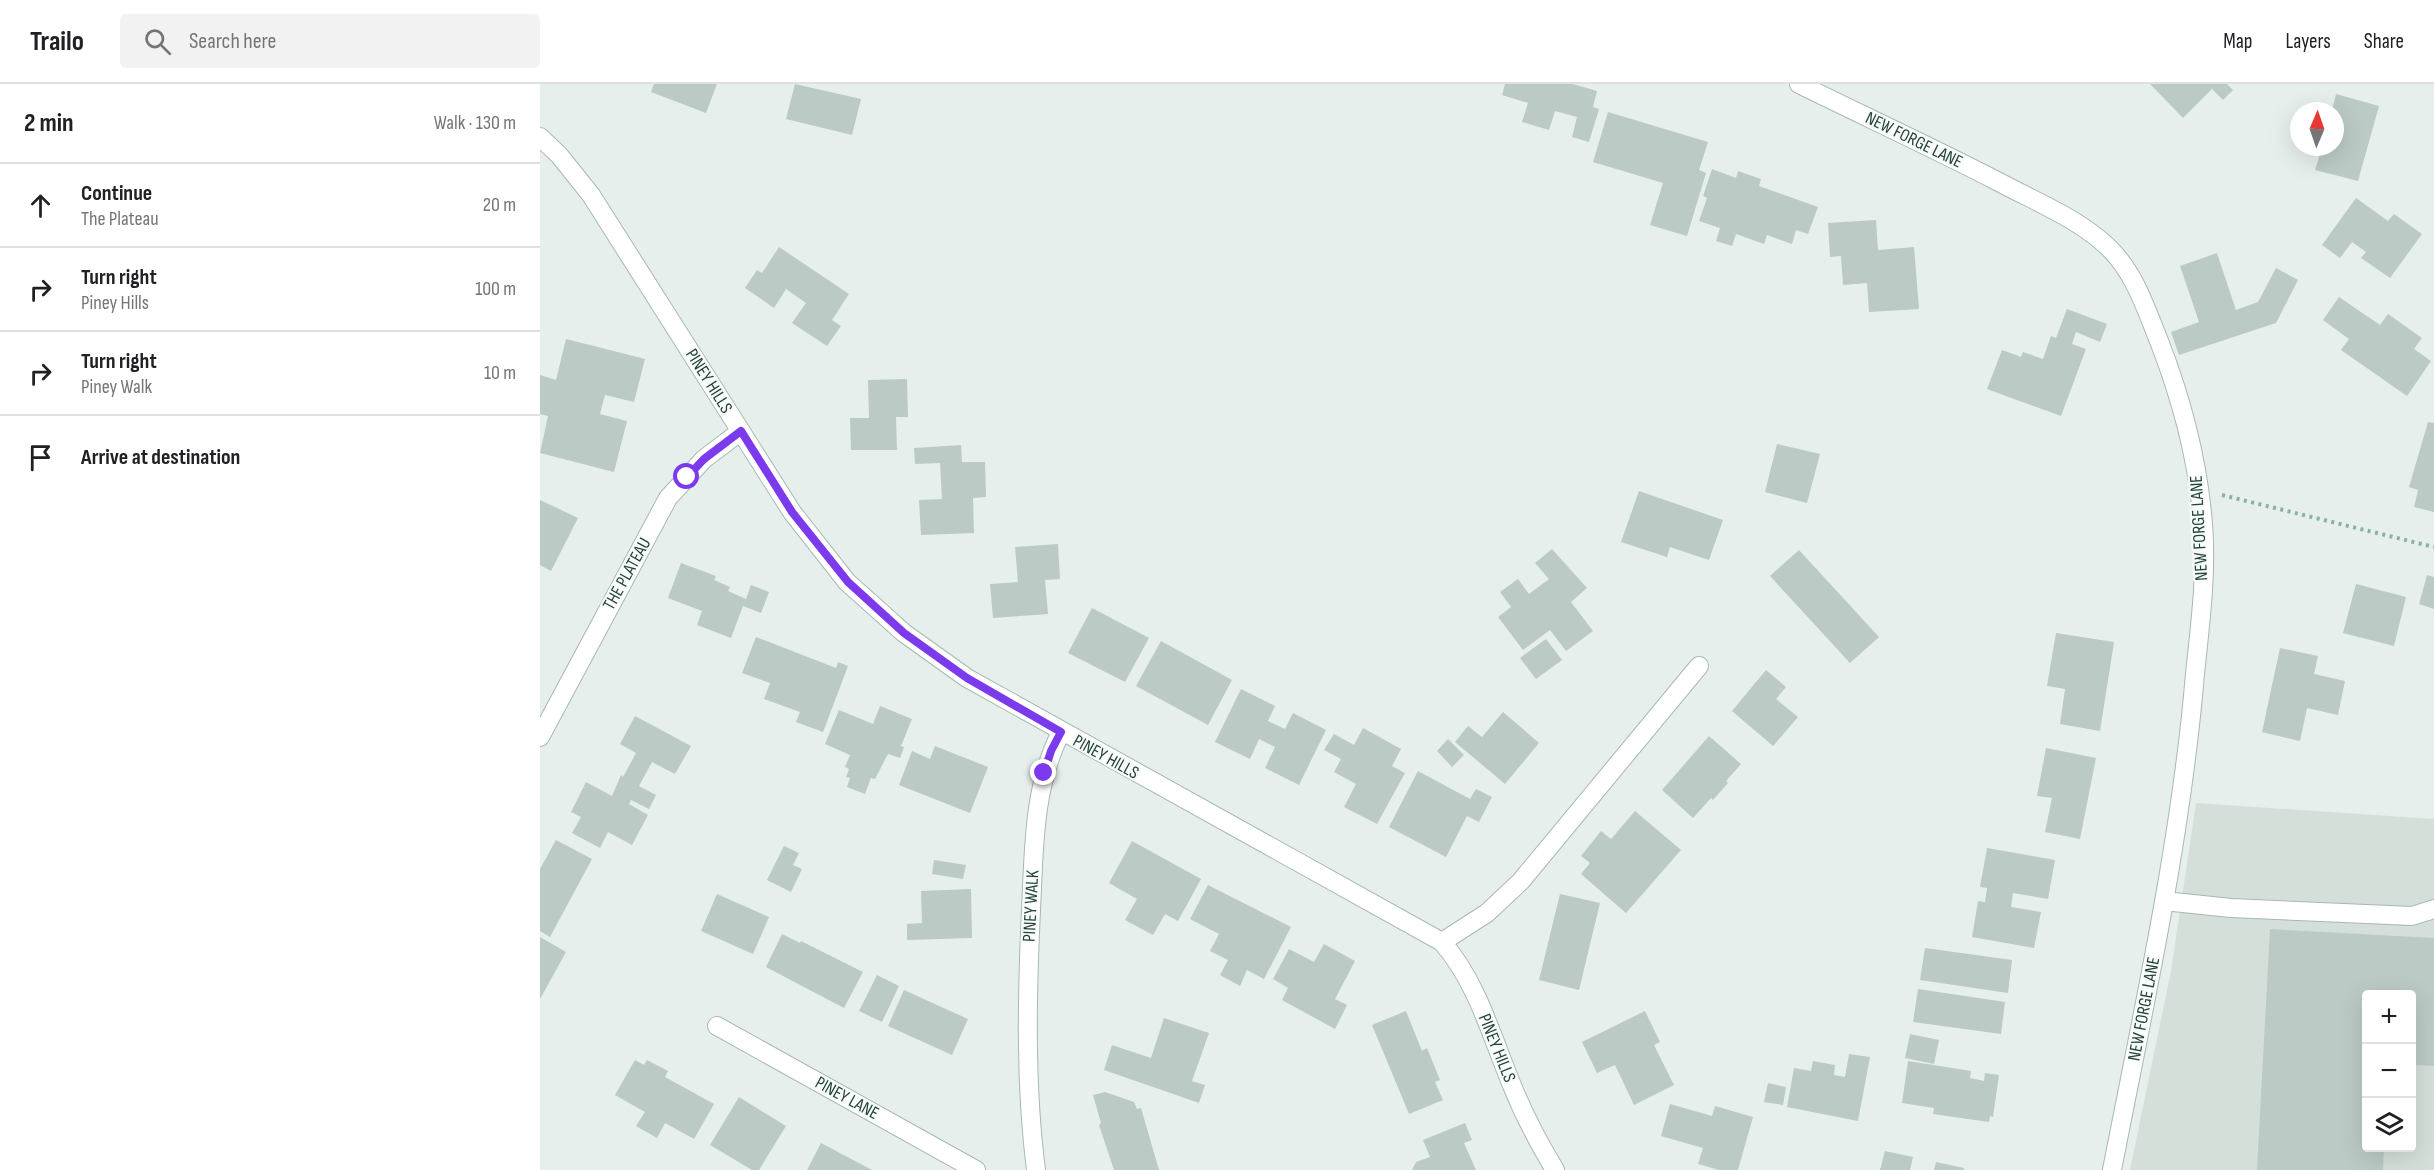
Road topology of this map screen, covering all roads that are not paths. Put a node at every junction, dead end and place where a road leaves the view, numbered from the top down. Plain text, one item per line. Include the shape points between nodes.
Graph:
1 (1799, 84) edge
2 (540, 137) edge
3 (741, 431) junction
4 (1699, 666) dead end
5 (1061, 732) junction
6 (540, 736) edge
7 (2164, 901) junction
8 (2434, 909) edge
9 (1442, 942) junction
10 (717, 1026) dead end
11 (976, 1170) edge
12 (1036, 1170) edge
13 (1555, 1170) edge
14 (2112, 1170) edge

1 - 7 street, NEW FORGE LANE via 2033,198 2088,231 2129,272 2186,417 2203,525 2203,580 2184,785
2 - 3 street, PINEY HILLS via 591,195
3 - 5 street, PINEY HILLS via 792,512 848,582 904,633 958,672
3 - 6 street, THE PLATEAU via 704,459 668,498
4 - 9 street via 1521,881 1487,913
5 - 9 street, PINEY HILLS
5 - 12 street, PINEY WALK via 1044,773 1036,817 1029,957 1029,1084
7 - 8 street via 2230,908 2412,916
7 - 14 street, NEW FORGE LANE
9 - 13 street, PINEY HILLS via 1459,961 1474,991 1512,1085
10 - 11 street, PINEY LANE

